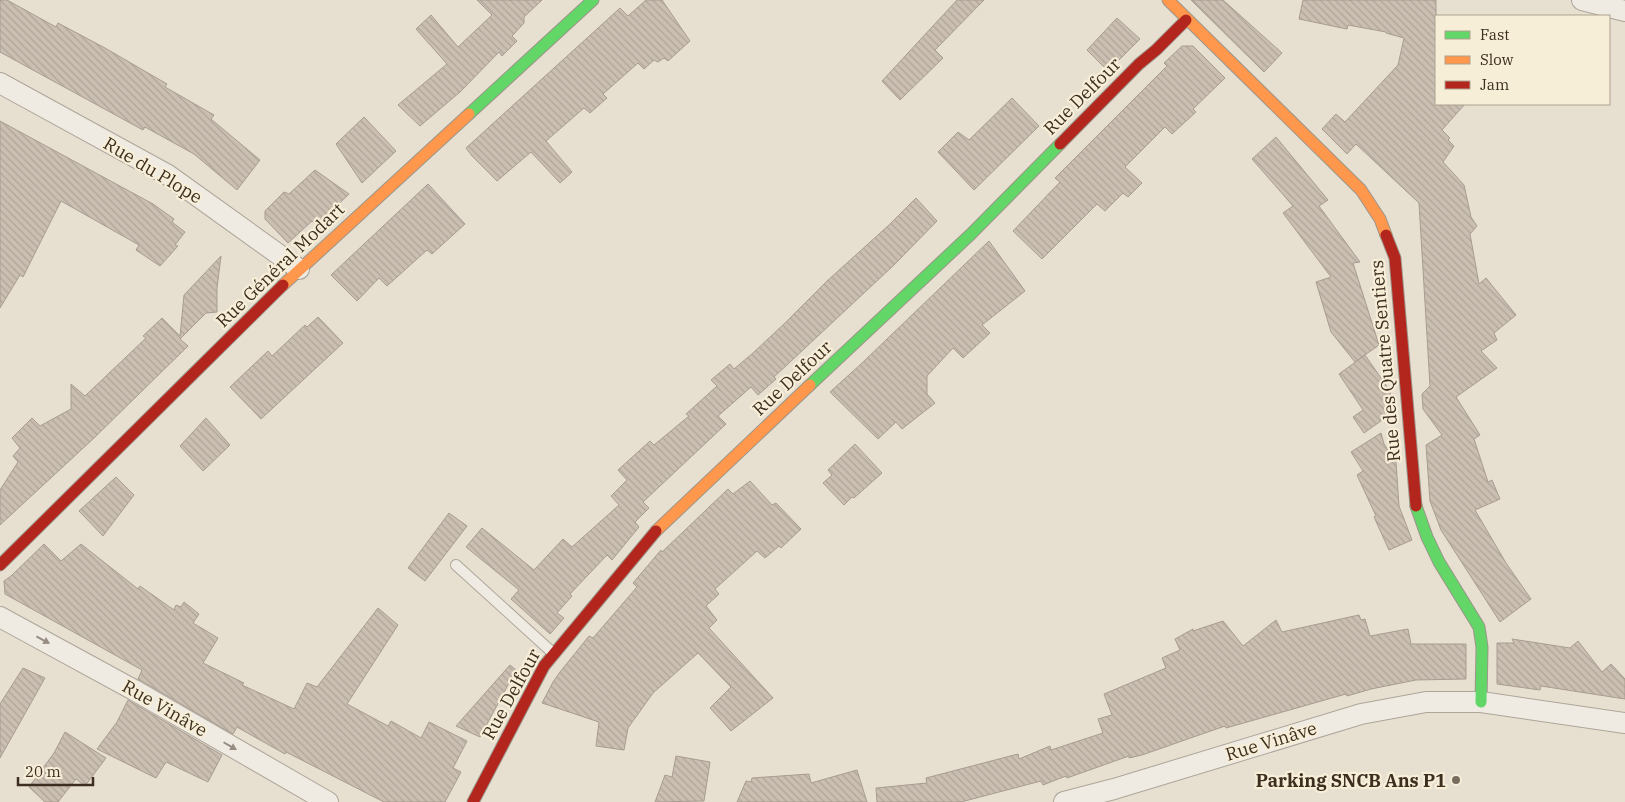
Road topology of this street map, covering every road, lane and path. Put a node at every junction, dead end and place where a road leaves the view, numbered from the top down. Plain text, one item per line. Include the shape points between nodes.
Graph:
1 (593, 0) edge
2 (1168, 0) edge
3 (1588, 1) edge
4 (1625, 12) edge
5 (1186, 20) junction
6 (0, 83) edge
7 (299, 269) junction
8 (0, 565) edge
9 (456, 565) dead end
10 (0, 617) edge
11 (553, 653) junction
12 (1482, 702) junction
13 (1625, 723) edge
14 (322, 801) edge
15 (472, 802) edge
16 (1064, 802) edge

1 - 7 street, Rue Général Modart
2 - 5 street, Rue des Quatre Sentiers
3 - 4 street
5 - 11 street, Rue Delfour via 971,234 662,524
5 - 12 street, Rue des Quatre Sentiers via 1361,190 1380,218 1395,258 1415,504 1439,562 1479,628
6 - 7 street, Rue du Plope via 168,174
7 - 8 street, Rue Général Modart
9 - 11 lane
10 -> 14 street, Rue Vinâve via 134,690
11 - 15 street, Rue Delfour
12 - 13 street, Rue Vinâve
12 - 16 street, Rue Vinâve via 1426,702 1361,714

